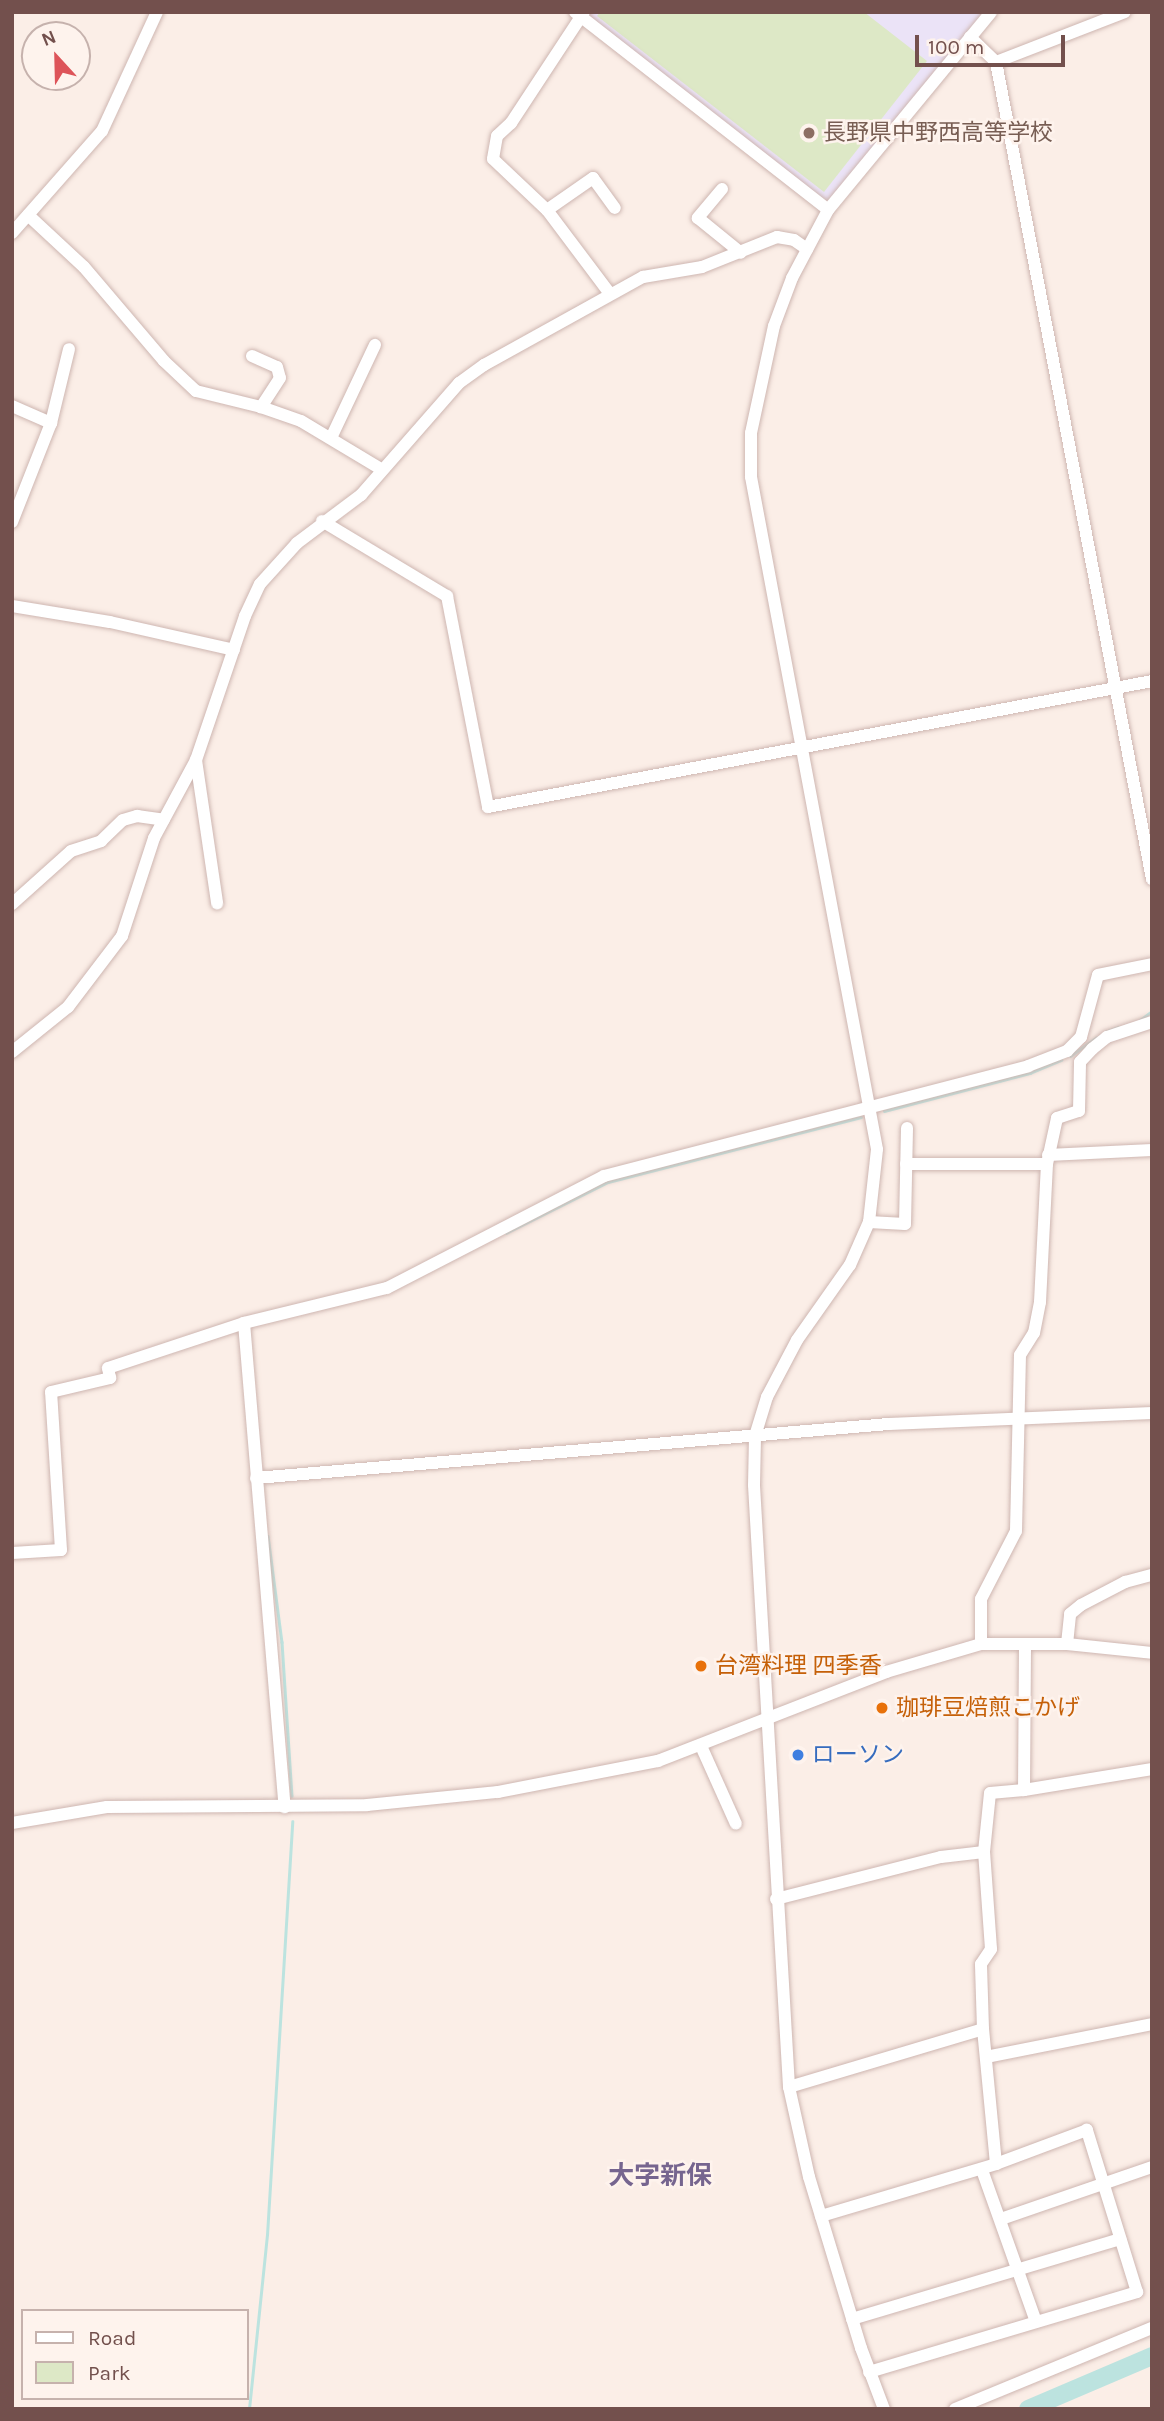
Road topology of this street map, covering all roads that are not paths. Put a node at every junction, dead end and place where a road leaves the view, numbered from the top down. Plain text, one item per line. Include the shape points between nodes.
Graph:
1 (157, 12) edge
2 (990, 12) edge
3 (1125, 12) edge
4 (580, 14) edge
5 (970, 37) junction
6 (996, 62) junction
7 (722, 189) dead end
8 (615, 208) dead end
9 (547, 210) junction
10 (828, 210) junction
11 (28, 215) junction
12 (698, 218) junction
13 (689, 230) dead end
14 (12, 233) edge
15 (807, 249) junction
16 (741, 253) junction
17 (610, 294) junction
18 (376, 345) dead end
19 (69, 349) dead end
20 (252, 356) dead end
21 (12, 406) edge
22 (261, 407) junction
23 (51, 423) junction
24 (331, 438) junction
25 (381, 469) junction
26 (322, 521) junction
27 (12, 522) edge
28 (12, 606) edge
29 (233, 650) junction
30 (1152, 681) edge
31 (1117, 688) junction
32 (803, 748) junction
33 (196, 760) junction
34 (164, 820) junction
35 (1152, 879) edge
36 (12, 904) edge
37 (217, 904) dead end
38 (1152, 964) edge
39 (1150, 1024) edge
40 (1152, 1040) edge
41 (12, 1052) edge
42 (872, 1105) junction
43 (907, 1128) dead end
44 (1152, 1150) edge
45 (1047, 1160) junction
46 (906, 1164) junction
47 (869, 1222) junction
48 (243, 1323) junction
49 (1152, 1413) edge
50 (1020, 1418) junction
51 (755, 1436) junction
52 (256, 1478) junction
53 (12, 1553) edge
54 (1152, 1575) edge
55 (981, 1644) junction
56 (1025, 1644) junction
57 (1067, 1644) junction
58 (1152, 1653) edge
59 (767, 1718) junction
60 (702, 1746) junction
61 (1152, 1769) edge
62 (1024, 1790) junction
63 (285, 1807) junction
64 (12, 1824) edge
65 (736, 1824) dead end
66 (984, 1852) junction
67 (776, 1899) junction
68 (1152, 2024) edge
69 (983, 2029) junction
70 (986, 2057) junction
71 (789, 2087) junction
72 (996, 2164) junction
73 (1152, 2167) edge
74 (982, 2170) junction
75 (1102, 2183) junction
76 (821, 2216) junction
77 (1001, 2219) junction
78 (1120, 2239) junction
79 (1018, 2270) junction
80 (852, 2319) junction
81 (1036, 2322) junction
82 (1152, 2328) edge
83 (869, 2372) junction
84 (884, 2409) edge
85 (956, 2409) edge

1 - 11 street via 102,131
2 - 5 street
3 - 6 street
4 - 9 street via 511,123 497,136 495,147 493,159
4 - 10 street
5 - 6 street
5 - 10 street
6 - 31 street
7 - 12 street
8 - 9 street via 593,178
9 - 17 street
10 - 15 street
11 - 14 street
11 - 22 street via 84,268 196,391
12 - 13 street
12 - 16 street
15 - 16 street via 794,240 777,237
15 - 32 street via 774,326 751,433 751,477
16 - 17 street via 702,267 643,278
17 - 25 street via 459,383
18 - 24 street
19 - 23 street
20 - 22 street via 277,368 280,378
21 - 23 street
22 - 24 street
23 - 27 street
24 - 25 street
25 - 26 street via 361,495
26 - 29 street via 260,584
26 - 32 street via 447,596 488,807
28 - 29 street via 145,628
29 - 33 street
30 - 31 street
31 - 32 street
31 - 35 street
32 - 42 street
33 - 34 street
33 - 37 street
34 - 36 street via 137,816 124,820 101,841 71,851
34 - 41 street via 122,936 107,960 68,1007
38 - 42 street via 1098,975 1081,1037 1067,1051 1028,1066
39 - 40 street
39 - 45 street via 1107,1037 1080,1062 1079,1111 1057,1118
42 - 47 street via 877,1177
42 - 48 street via 604,1176 387,1288
43 - 46 street
44 - 45 street
45 - 46 street
45 - 50 street via 1040,1302 1034,1333 1020,1355
46 - 47 street via 905,1224
47 - 51 street via 850,1265 797,1340 767,1397
48 - 52 street
48 - 53 street via 108,1368 110,1378 51,1392 61,1550
49 - 50 street
50 - 51 street
50 - 55 street via 1016,1531 981,1600
51 - 52 street
51 - 59 street
52 - 63 street
54 - 57 street via 1125,1582 1081,1605 1070,1614
55 - 56 street
55 - 59 street via 886,1672
56 - 57 street
56 - 62 street
57 - 58 street
59 - 60 street
59 - 67 street
60 - 63 street via 614,1771 498,1792 367,1805
60 - 65 street
61 - 62 street
62 - 66 street via 990,1793
63 - 64 street via 107,1807
66 - 67 street via 941,1857
66 - 69 street via 990,1949 981,1964
67 - 71 street
68 - 70 street
69 - 70 street
69 - 71 street
70 - 72 street
71 - 76 street
72 - 74 street
72 - 75 street via 1087,2130
73 - 75 street
74 - 76 street
74 - 77 street
75 - 77 street
75 - 78 street
76 - 80 street
77 - 79 street
78 - 79 street
78 - 81 street via 1137,2292
79 - 80 street
79 - 81 street
80 - 83 street
81 - 83 street
82 - 85 street
83 - 84 street

